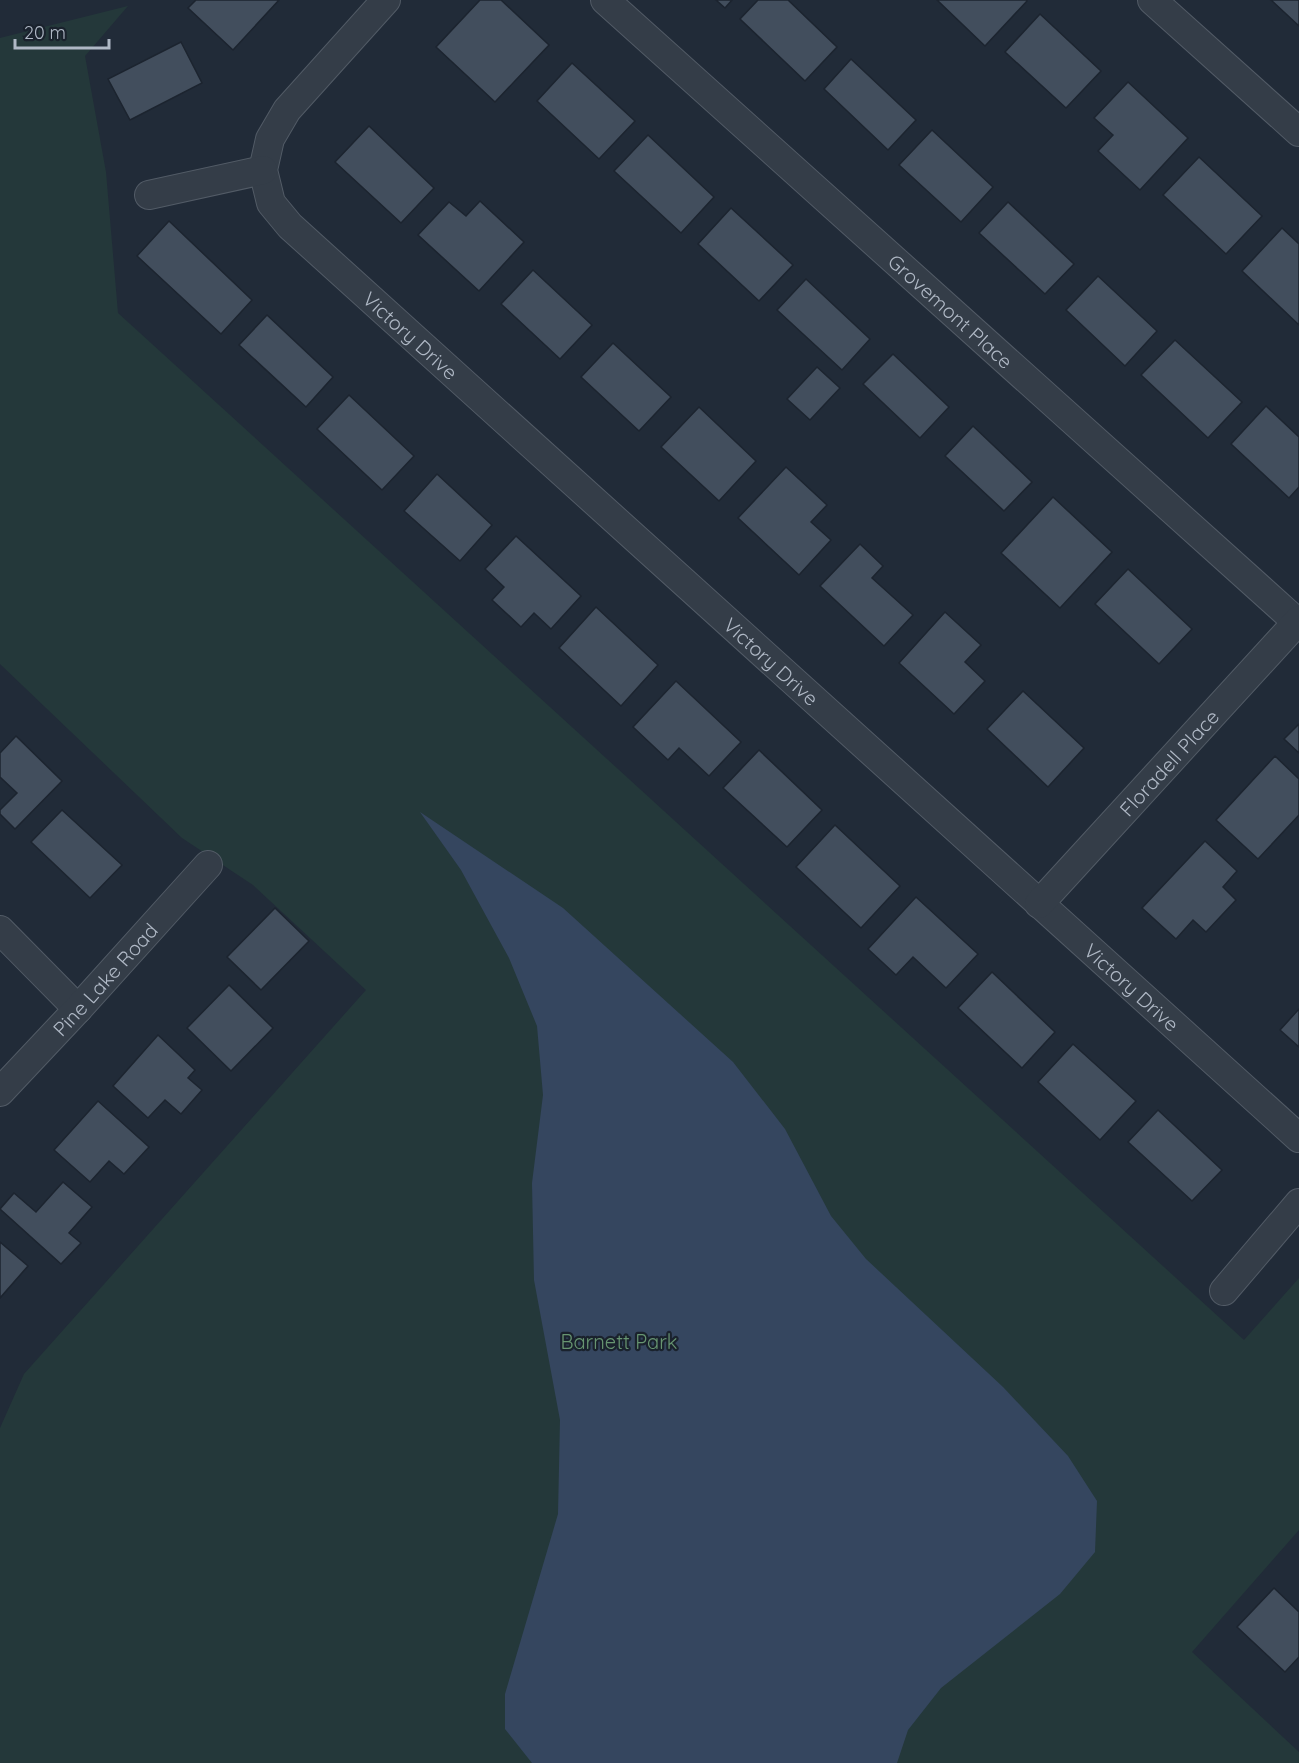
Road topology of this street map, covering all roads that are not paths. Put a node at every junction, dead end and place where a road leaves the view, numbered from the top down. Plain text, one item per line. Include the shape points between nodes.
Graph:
1 (386, 0) edge
2 (605, 0) edge
3 (1152, 0) edge
4 (1299, 132) edge
5 (263, 170) junction
6 (149, 195) dead end
7 (1298, 621) edge
8 (208, 865) dead end
9 (1039, 904) junction
10 (0, 930) edge
11 (78, 1009) junction
12 (0, 1092) edge
13 (1299, 1138) edge
14 (1299, 1203) edge
15 (1224, 1291) dead end

1 - 5 street via 287,110 270,140
2 - 7 street, Grovemont Place
3 - 4 street
5 - 6 street
5 - 9 street, Victory Drive via 271,203 290,226
7 - 9 street, Floradell Place
8 - 11 street, Pine Lake Road
9 - 13 street, Victory Drive
10 - 11 street
11 - 12 street, Pine Lake Road
14 - 15 street

